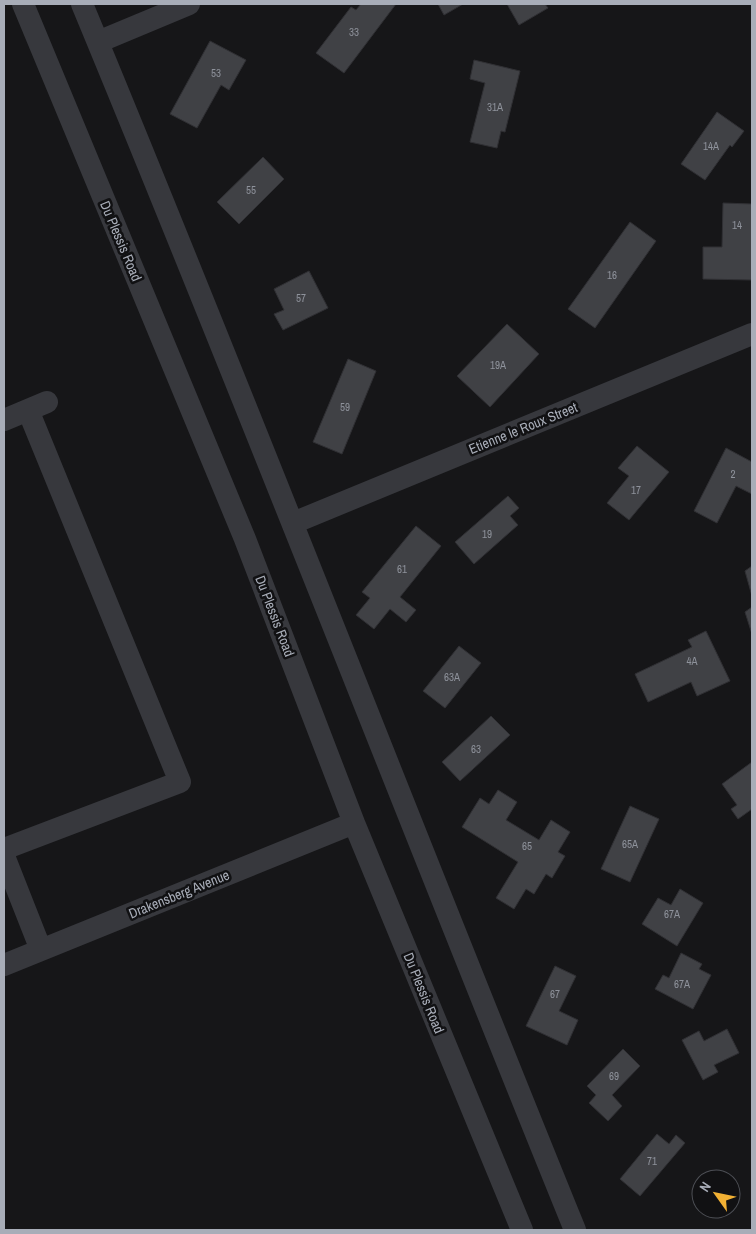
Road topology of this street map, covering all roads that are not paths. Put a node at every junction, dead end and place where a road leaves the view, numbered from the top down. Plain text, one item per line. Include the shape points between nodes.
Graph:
1 (23, 4) edge
2 (82, 4) edge
3 (189, 4) edge
4 (98, 42) junction
5 (752, 334) edge
6 (4, 420) edge
7 (293, 523) junction
8 (354, 823) junction
9 (4, 849) edge
10 (4, 856) edge
11 (41, 950) junction
12 (4, 965) edge
13 (522, 1230) edge
14 (576, 1230) edge

1 - 8 street, Du Plessis Road via 245,539
2 - 4 street
3 - 4 street
4 - 7 street
5 - 7 street, Etienne le Roux Street
6 - 9 street via 38,406 180,782
7 - 14 street
8 - 11 street, Drakensberg Avenue
8 - 13 street, Du Plessis Road
10 - 11 street
11 - 12 street, Drakensberg Avenue

